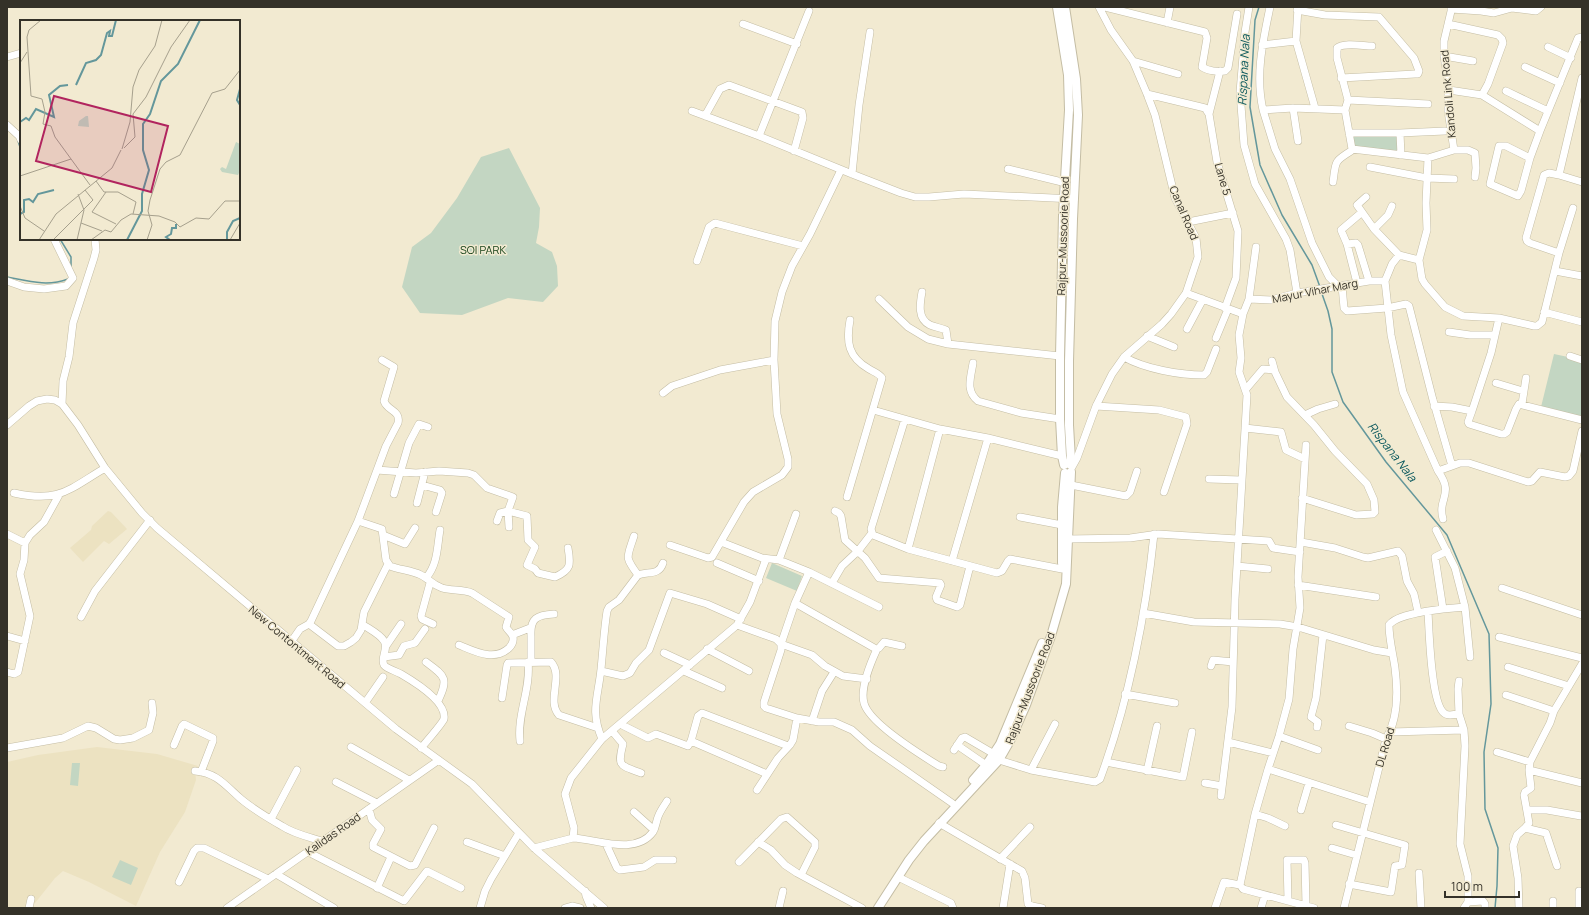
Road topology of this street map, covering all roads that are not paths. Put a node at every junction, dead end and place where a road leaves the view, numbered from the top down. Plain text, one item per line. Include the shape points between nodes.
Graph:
1 (1057, 7) edge
2 (1065, 7) edge
3 (1099, 7) edge
4 (1105, 7) edge
5 (1170, 7) edge
6 (1249, 7) edge
7 (1270, 7) edge
8 (1541, 7) edge
9 (1297, 8) edge
10 (1452, 8) edge
11 (1528, 8) edge
12 (1481, 9) edge
13 (809, 11) dead end
14 (1237, 14) dead end
15 (1168, 23) junction
16 (743, 24) dead end
17 (1448, 24) junction
18 (870, 32) dead end
19 (1582, 37) edge
20 (1296, 41) junction
21 (797, 44) junction
22 (1262, 45) junction
23 (1372, 46) dead end
24 (1548, 47) dead end
25 (20, 53) edge
26 (1444, 56) junction
27 (7, 57) edge
28 (1571, 58) junction
29 (1473, 60) dead end
30 (1133, 61) junction
31 (1525, 67) dead end
32 (1220, 71) junction
33 (1178, 74) dead end
34 (1341, 78) junction
35 (1582, 78) edge
36 (1560, 83) junction
37 (1449, 90) junction
38 (1506, 91) dead end
39 (1147, 94) junction
40 (1482, 95) junction
41 (1348, 100) junction
42 (772, 102) junction
43 (1428, 104) dead end
44 (1293, 108) junction
45 (1315, 108) junction
46 (1263, 110) junction
47 (1345, 110) junction
48 (692, 111) dead end
49 (1548, 111) junction
50 (1209, 114) junction
51 (705, 116) junction
52 (7, 125) edge
53 (1444, 131) dead end
54 (1540, 131) junction
55 (1349, 133) junction
56 (1400, 133) junction
57 (759, 136) junction
58 (20, 138) edge
59 (1298, 141) dead end
60 (1352, 149) junction
61 (1454, 150) junction
62 (794, 151) junction
63 (1401, 155) junction
64 (1428, 158) junction
65 (1530, 158) junction
66 (1370, 167) dead end
67 (1008, 169) dead end
68 (841, 170) junction
69 (852, 174) junction
70 (1559, 176) junction
71 (1474, 177) dead end
72 (1427, 178) junction
73 (1454, 179) dead end
74 (1065, 181) junction
75 (1333, 182) dead end
76 (1582, 182) edge
77 (1366, 197) dead end
78 (1064, 198) junction
79 (1074, 199) junction
80 (1392, 206) dead end
81 (1573, 208) dead end
82 (1233, 213) junction
83 (1361, 213) junction
84 (1188, 222) junction
85 (1374, 228) junction
86 (54, 240) edge
87 (95, 240) edge
88 (1347, 244) junction
89 (803, 246) junction
90 (1256, 247) dead end
91 (1559, 253) junction
92 (1399, 255) junction
93 (1419, 260) junction
94 (697, 261) dead end
95 (1555, 271) junction
96 (1582, 276) edge
97 (7, 281) edge
98 (1369, 281) junction
99 (1386, 281) junction
100 (1357, 283) junction
101 (1339, 287) junction
102 (922, 292) dead end
103 (1186, 293) junction
104 (1297, 294) junction
105 (878, 299) dead end
106 (1203, 299) junction
107 (1249, 299) junction
108 (1227, 308) junction
109 (1387, 308) junction
110 (1544, 312) junction
111 (1243, 314) junction
112 (1499, 318) junction
113 (850, 320) dead end
114 (1582, 322) edge
115 (1188, 329) dead end
116 (1449, 332) dead end
117 (1494, 335) junction
118 (1147, 336) junction
119 (1216, 338) dead end
120 (948, 344) junction
121 (1174, 347) dead end
122 (1216, 348) dead end
123 (1060, 356) junction
124 (1570, 356) dead end
125 (1124, 357) junction
126 (382, 360) dead end
127 (774, 360) junction
128 (1582, 360) edge
129 (1272, 362) dead end
130 (973, 363) dead end
131 (1274, 370) junction
132 (1526, 378) dead end
133 (1496, 383) dead end
134 (1246, 389) junction
135 (1523, 391) junction
136 (662, 393) dead end
137 (62, 404) junction
138 (1335, 404) dead end
139 (1522, 404) junction
140 (1096, 406) junction
141 (1434, 406) junction
142 (874, 410) junction
143 (1472, 411) junction
144 (1305, 415) junction
145 (905, 419) junction
146 (1060, 419) junction
147 (1582, 420) edge
148 (7, 425) edge
149 (428, 427) dead end
150 (1246, 428) junction
151 (940, 429) junction
152 (1582, 431) edge
153 (988, 438) junction
154 (1306, 445) dead end
155 (1062, 456) junction
156 (1305, 459) junction
157 (1452, 466) junction
158 (105, 468) junction
159 (1068, 468) junction
160 (377, 470) junction
161 (400, 471) junction
162 (1137, 471) dead end
163 (1438, 471) junction
164 (425, 472) junction
165 (1209, 480) dead end
166 (1241, 480) junction
167 (422, 485) junction
168 (1071, 485) junction
169 (1164, 492) dead end
170 (14, 493) dead end
171 (394, 494) dead end
172 (58, 495) junction
173 (847, 497) dead end
174 (1302, 498) junction
175 (417, 503) dead end
176 (508, 511) junction
177 (835, 511) dead end
178 (436, 512) dead end
179 (796, 514) dead end
180 (1020, 517) dead end
181 (1443, 519) dead end
182 (150, 520) junction
183 (358, 521) junction
184 (497, 521) dead end
185 (1062, 526) junction
186 (509, 527) dead end
187 (415, 528) dead end
188 (440, 530) dead end
189 (1436, 530) dead end
190 (872, 533) junction
191 (7, 534) edge
192 (1154, 534) junction
193 (383, 535) junction
194 (634, 536) dead end
195 (1239, 538) junction
196 (1068, 539) junction
197 (721, 542) junction
198 (1301, 542) junction
199 (25, 543) junction
200 (670, 545) dead end
201 (568, 548) dead end
202 (908, 549) junction
203 (1447, 551) junction
204 (858, 552) junction
205 (1300, 552) junction
206 (766, 559) junction
207 (779, 560) junction
208 (952, 561) junction
209 (663, 563) dead end
210 (717, 563) dead end
211 (388, 564) junction
212 (970, 566) junction
213 (1237, 566) junction
214 (1062, 569) junction
215 (1268, 569) dead end
216 (809, 572) junction
217 (638, 575) junction
218 (428, 580) junction
219 (759, 581) junction
220 (832, 582) junction
221 (1298, 585) junction
222 (1502, 588) dead end
223 (1376, 597) dead end
224 (796, 603) junction
225 (879, 607) dead end
226 (1465, 607) junction
227 (1443, 609) junction
228 (1428, 611) junction
229 (1418, 612) junction
230 (1143, 613) junction
231 (554, 614) dead end
232 (1582, 615) edge
233 (81, 617) dead end
234 (739, 622) junction
235 (1234, 622) junction
236 (309, 624) junction
237 (362, 624) junction
238 (401, 624) dead end
239 (433, 624) dead end
240 (1298, 627) junction
241 (530, 628) junction
242 (426, 630) dead end
243 (512, 635) junction
244 (1323, 635) junction
245 (7, 636) edge
246 (1499, 637) dead end
247 (25, 640) junction
248 (291, 642) junction
249 (781, 644) junction
250 (459, 645) dead end
251 (386, 646) junction
252 (902, 646) dead end
253 (707, 649) junction
254 (877, 649) junction
255 (664, 653) dead end
256 (1392, 653) junction
257 (384, 657) junction
258 (1470, 657) dead end
259 (1582, 658) edge
260 (426, 662) dead end
261 (530, 662) junction
262 (1233, 662) junction
263 (1582, 664) edge
264 (690, 665) junction
265 (1211, 666) dead end
266 (1508, 667) dead end
267 (601, 670) junction
268 (684, 671) junction
269 (749, 671) dead end
270 (7, 672) edge
271 (834, 672) junction
272 (383, 676) dead end
273 (867, 679) junction
274 (1459, 681) dead end
275 (1569, 686) junction
276 (722, 688) dead end
277 (1125, 694) junction
278 (1506, 695) dead end
279 (502, 698) dead end
280 (438, 701) junction
281 (152, 703) dead end
282 (365, 703) junction
283 (1175, 703) dead end
284 (1554, 711) junction
285 (1459, 714) junction
286 (797, 718) junction
287 (812, 721) junction
288 (620, 724) junction
289 (1055, 724) dead end
290 (1157, 726) dead end
291 (1349, 726) dead end
292 (1317, 727) dead end
293 (598, 728) junction
294 (1464, 730) junction
295 (612, 732) junction
296 (1192, 732) dead end
297 (1279, 736) junction
298 (1388, 736) junction
299 (602, 740) junction
300 (520, 741) dead end
301 (691, 741) junction
302 (1228, 742) junction
303 (174, 745) dead end
304 (790, 745) junction
305 (7, 748) edge
306 (351, 748) dead end
307 (422, 748) junction
308 (1318, 750) dead end
309 (1496, 752) dead end
310 (1273, 753) junction
311 (997, 757) junction
312 (439, 760) junction
313 (1106, 762) junction
314 (986, 765) junction
315 (1530, 766) junction
316 (943, 767) dead end
317 (1268, 769) junction
318 (297, 770) dead end
319 (1031, 770) junction
320 (1147, 771) junction
321 (641, 773) dead end
322 (767, 774) junction
323 (409, 780) junction
324 (336, 782) dead end
325 (1205, 783) dead end
326 (1308, 783) junction
327 (1582, 783) edge
328 (1222, 786) junction
329 (757, 790) dead end
330 (1221, 796) dead end
331 (667, 801) dead end
332 (1370, 802) junction
333 (377, 803) junction
334 (952, 803) junction
335 (368, 809) junction
336 (1301, 810) dead end
337 (1527, 810) junction
338 (634, 812) dead end
339 (1255, 814) junction
340 (1581, 816) dead end
341 (270, 819) junction
342 (939, 824) junction
343 (1336, 825) dead end
344 (1285, 826) dead end
345 (1030, 827) dead end
346 (434, 828) dead end
347 (1525, 828) junction
348 (654, 830) junction
349 (519, 832) junction
350 (1362, 833) junction
351 (573, 838) junction
352 (322, 841) junction
353 (467, 842) dead end
354 (758, 842) junction
355 (606, 844) junction
356 (534, 848) junction
357 (1332, 848) dead end
358 (308, 852) junction
359 (1356, 855) junction
360 (505, 856) junction
361 (391, 857) junction
362 (1000, 858) junction
363 (673, 860) dead end
364 (739, 862) dead end
365 (1010, 864) junction
366 (1557, 866) dead end
367 (1419, 873) dead end
368 (276, 874) junction
369 (801, 875) junction
370 (898, 877) junction
371 (268, 879) junction
372 (179, 882) dead end
373 (1349, 884) junction
374 (1240, 885) junction
375 (377, 888) junction
376 (461, 888) dead end
377 (586, 891) junction
378 (783, 891) dead end
379 (1579, 891) dead end
380 (1265, 895) junction
381 (31, 899) dead end
382 (1288, 900) junction
383 (402, 905) edge
384 (1306, 905) junction
385 (1466, 905) edge
386 (29, 908) edge
387 (227, 908) edge
388 (334, 908) edge
389 (480, 908) edge
390 (565, 908) edge
391 (580, 908) edge
392 (591, 908) edge
393 (604, 908) edge
394 (779, 908) edge
395 (862, 908) edge
396 (873, 908) edge
397 (878, 908) edge
398 (953, 908) edge
399 (1003, 908) edge
400 (1042, 908) edge
401 (1215, 908) edge
402 (1262, 908) edge
403 (1314, 908) edge
404 (1344, 908) edge
405 (1421, 908) edge
406 (1485, 908) edge
407 (1519, 908) edge
408 (1579, 908) edge

1 - 74 main road, Rajpur-Mussoorie Road via 1068,82
2 - 79 main road, Rajpur-Mussoorie Road via 1076,79 1078,115
3 - 30 street, Canal Road via 1111,30
4 - 15 street
5 - 15 street
6 - 104 street via 1240,92 1244,145 1255,184 1290,250
7 - 22 street
8 - 11 street via 1536,11
9 - 20 street
9 - 34 street via 1325,15 1379,17 1414,58 1419,71 1418,74
10 - 12 street
10 - 17 street, Kandoli Link Road
11 - 12 street via 1512,8 1494,13
13 - 21 street
14 - 32 street via 1228,68
15 - 32 street via 1205,32 1207,38 1202,67
16 - 21 street
17 - 26 street, Kandoli Link Road
17 - 40 street via 1502,39 1503,43
18 - 69 street
19 - 28 street via 1578,38
20 - 22 street
20 - 45 street
21 - 42 street
22 - 46 street via 1259,89
23 - 34 street via 1337,47
24 - 28 street
25 - 27 street
26 - 29 street
26 - 37 street, Kandoli Link Road
28 - 36 street
30 - 33 street
30 - 39 street, Canal Road
31 - 36 street
32 - 50 street
34 - 41 street
35 - 70 street
36 - 49 street
37 - 40 street
37 - 61 street, Kandoli Link Road via 1448,110
38 - 49 street
39 - 50 street via 1205,108
39 - 84 street, Canal Road via 1155,115 1175,198
40 - 54 street
41 - 43 street
41 - 47 street
42 - 51 street via 726,85 720,89
42 - 57 street
42 - 62 street via 803,114
44 - 45 street
44 - 46 street
44 - 59 street
45 - 47 street
46 - 101 street via 1275,149 1290,179 1312,243 1330,277
47 - 55 street
48 - 51 street
49 - 54 street
50 - 82 street, Lane 5 via 1217,162
51 - 57 street
52 - 58 street
53 - 56 street
54 - 65 street
55 - 56 street
55 - 60 street
56 - 63 street
57 - 62 street
60 - 63 street, Kandoli Link Road
60 - 75 street via 1337,160
61 - 64 street, Kandoli Link Road
61 - 71 street via 1468,150 1474,153
62 - 68 street
63 - 64 street, Kandoli Link Road
64 - 72 street
65 - 65 street via 1506,146 1499,146 1490,184 1518,196
66 - 72 street
67 - 74 street
68 - 69 street
68 - 89 street
69 - 78 street via 915,197 964,194
70 - 76 street
70 - 91 street via 1544,175 1526,238 1530,243
72 - 73 street
72 - 93 street via 1427,230
74 - 78 main road, Rajpur-Mussoorie Road
77 - 83 street via 1357,205
78 - 79 street
78 - 123 main road, Rajpur-Mussoorie Road
79 - 159 main road, Rajpur-Mussoorie Road via 1068,425 1071,460
80 - 85 street via 1388,215
81 - 91 street
82 - 84 street
82 - 108 street, Lane 5 via 1238,231 1236,278
83 - 85 street
83 - 88 street via 1342,229
84 - 103 street, Canal Road via 1199,250
85 - 92 street
86 - 97 street via 73,278 66,286 44,289 24,287
87 - 137 street via 94,258 73,323 63,381
88 - 98 street via 1358,245
88 - 100 street
89 - 94 street via 715,223 710,227
89 - 127 street via 782,292 775,321
90 - 107 street
91 - 95 street
92 - 93 street
92 - 99 street via 1390,268
93 - 112 street via 1422,279 1445,306 1463,316
95 - 96 street
95 - 110 street
98 - 99 street, Mayur Vihar Marg
98 - 100 street, Mayur Vihar Marg
99 - 109 street
100 - 101 street, Mayur Vihar Marg
101 - 104 street, Mayur Vihar Marg
101 - 109 street via 1347,311
102 - 120 street via 919,305 923,318 929,324 946,330
103 - 106 street
103 - 118 street, Canal Road via 1166,319
104 - 107 street, Mayur Vihar Marg via 1271,300
105 - 120 street via 916,332 928,339
106 - 108 street
106 - 115 street
107 - 111 street
108 - 111 street
108 - 119 street, Lane 5
109 - 141 street via 1406,304 1409,306
109 - 163 street via 1403,392
110 - 112 street via 1540,324 1534,326
110 - 114 street
111 - 134 street via 1239,330 1239,372
112 - 117 street
113 - 142 street via 848,341 852,353 863,366 882,376
116 - 117 street
117 - 143 street via 1491,353
118 - 121 street
118 - 125 street, Canal Road
120 - 123 street
122 - 125 street via 1204,375 1162,370
123 - 146 main road, Rajpur-Mussoorie Road
124 - 128 street
125 - 140 street, Canal Road
126 - 160 street via 394,367 384,403 398,414 399,419
127 - 136 street via 720,370 672,386
127 - 197 street via 777,414 788,467 782,475 749,496
129 - 131 street
130 - 146 street via 969,387 972,397 978,401 1021,413
131 - 134 street via 1263,369
131 - 144 street via 1287,396
132 - 135 street
133 - 135 street
134 - 150 street
135 - 139 street
137 - 148 street via 47,399 37,401
137 - 158 street, New Contontment Road
138 - 144 street
139 - 143 street via 1517,406 1504,434 1469,424
139 - 147 street
140 - 159 street, Canal Road via 1077,458
140 - 169 street via 1159,410 1186,417 1187,424
141 - 143 street
141 - 157 street
142 - 145 street
142 - 173 street
144 - 174 street via 1367,484 1374,500 1375,512 1356,515
145 - 151 street
145 - 190 street via 871,529
146 - 155 main road, Rajpur-Mussoorie Road
149 - 161 street via 418,425 410,439
150 - 156 street via 1282,432 1286,450
150 - 166 street
151 - 153 street
151 - 202 street
152 - 157 street via 1573,471 1569,476 1540,472 1528,482 1469,463
153 - 155 street
153 - 208 street
154 - 156 street
155 - 159 main road, Rajpur-Mussoorie Road
156 - 174 street
157 - 163 street
158 - 172 street
158 - 182 street, New Contontment Road
159 - 168 main road, Rajpur-Mussoorie Road
159 - 185 main road, Rajpur-Mussoorie Road
160 - 161 street
160 - 183 street
161 - 164 street
161 - 171 street
162 - 168 street via 1130,492 1126,496
163 - 181 street via 1446,488 1441,506
164 - 167 street
164 - 176 street via 472,474 487,488 513,496
165 - 166 street
166 - 195 street
167 - 175 street
167 - 178 street via 442,492
168 - 196 main road, Rajpur-Mussoorie Road
170 - 172 street via 40,497
172 - 199 street via 44,522
174 - 198 street
176 - 184 street via 500,513
176 - 186 street
176 - 201 street via 527,516 528,540 535,547 526,565 535,569 538,574 555,577 566,571 570,562
177 - 204 street via 841,516 845,540
179 - 207 street
180 - 185 street
182 - 233 street via 95,591
182 - 248 street, New Contontment Road
183 - 193 street via 380,528
183 - 236 street
185 - 214 main road, Rajpur-Mussoorie Road
187 - 193 street via 406,544
188 - 218 street via 435,564
189 - 203 street
190 - 202 street via 874,537
190 - 204 street
191 - 199 street
192 - 195 street
192 - 196 street via 1130,538
192 - 230 street via 1150,579
193 - 211 street
194 - 217 street via 628,560
195 - 205 street via 1269,541 1273,548
195 - 213 street
196 - 311 main road, Rajpur-Mussoorie Road via 1067,575 1063,598 1026,705 1011,739
197 - 200 street via 710,558
197 - 206 street
198 - 205 street
198 - 229 street via 1335,548 1368,558 1398,551 1402,556 1407,582 1414,594
199 - 247 street via 20,574 30,616
202 - 208 street
203 - 226 street via 1455,568
203 - 227 street via 1436,557
204 - 212 street via 879,578 940,583 936,600 957,607 960,605
204 - 220 street via 845,561
205 - 221 street
206 - 207 street
206 - 219 street
207 - 216 street
208 - 212 street
209 - 217 street via 656,572
210 - 219 street
211 - 218 street via 419,574
211 - 237 street via 365,609
212 - 214 street via 1000,573 1010,559
213 - 215 street
213 - 235 street
214 - 311 main road, Rajpur-Mussoorie Road via 1061,594
216 - 220 street
216 - 224 street
217 - 267 street via 618,600 607,609
218 - 239 street via 421,616
218 - 243 street via 443,588 467,591 502,611 508,616 506,627
219 - 234 street
220 - 225 street
221 - 223 street
221 - 240 street
222 - 232 street
224 - 249 street
224 - 254 street
226 - 227 street, DL Road
226 - 258 street
227 - 228 street, DL Road
228 - 229 street, DL Road
228 - 285 street via 1436,699 1445,714
229 - 256 street, DL Road via 1389,625
230 - 235 street via 1194,622
230 - 277 street
231 - 241 street via 538,618 532,622
234 - 249 street via 776,639
234 - 253 street
234 - 267 street via 707,604 670,593 649,650 630,672 623,676
235 - 240 street
235 - 262 street
236 - 237 street via 341,646 356,638
236 - 248 street via 300,628
237 - 251 street via 383,640
238 - 251 street
240 - 244 street
240 - 297 street via 1293,649 1289,699
241 - 243 street
241 - 261 street
242 - 257 street via 415,643 404,646 399,655
243 - 250 street via 512,645 497,654 486,655
244 - 256 street
244 - 292 street via 1316,698 1311,717 1318,721
245 - 247 street
246 - 259 street
247 - 270 street via 18,672
248 - 282 street, New Contontment Road
249 - 271 street via 812,655
249 - 286 street via 764,706
251 - 257 street
252 - 254 street via 884,642
253 - 264 street
253 - 269 street
254 - 273 street
255 - 264 street
256 - 298 street, DL Road via 1396,711
257 - 280 street via 385,666 407,678
260 - 280 street via 443,677 444,688
261 - 279 street via 507,664
261 - 293 street via 548,662 553,665 554,705 559,715
261 - 300 street via 520,724
262 - 265 street via 1213,660
262 - 302 street
263 - 275 street
264 - 268 street
266 - 275 street
267 - 293 street via 595,709
268 - 276 street
268 - 288 street
271 - 273 street via 846,677
271 - 287 street via 822,691
272 - 282 street
273 - 316 street via 863,697 870,714 911,749
274 - 285 street
275 - 284 street
277 - 283 street
277 - 313 street
278 - 284 street
280 - 307 street via 443,712 443,721
281 - 305 street via 153,713 149,730 133,738 120,740 88,726 63,738
282 - 307 street, New Contontment Road
284 - 315 street
285 - 294 street
286 - 287 street
286 - 304 street
287 - 334 street via 834,722 856,732 870,746
288 - 295 street
288 - 301 street via 649,738 656,734 686,746 689,746
289 - 319 street
290 - 320 street
291 - 298 street
293 - 299 street
294 - 298 street
294 - 385 street via 1460,844 1468,876
295 - 299 street
295 - 321 street via 622,744 620,762
296 - 320 street via 1183,777
297 - 308 street
297 - 310 street
298 - 332 street, DL Road
299 - 351 street via 571,778 566,789 566,799 574,828
301 - 304 street via 698,716 702,714
301 - 322 street
302 - 310 street
302 - 328 street
303 - 341 street via 184,724 213,738 198,772 213,776 228,785 241,799
304 - 322 street
306 - 323 street
307 - 312 street, New Contontment Road
309 - 315 street
310 - 317 street
311 - 314 main road, Rajpur-Mussoorie Road
311 - 314 street via 964,736 955,748
311 - 319 street
311 - 342 main road, Rajpur-Mussoorie Road
312 - 323 street, Kalidas Road
312 - 349 street, New Contontment Road via 472,784
313 - 319 street via 1100,779 1096,782
313 - 320 street
314 - 334 main road, Rajpur-Mussoorie Road
315 - 327 street
315 - 337 street via 1531,788 1524,795
317 - 326 street
317 - 339 street
318 - 341 street
322 - 329 street
323 - 333 street, Kalidas Road
324 - 333 street
325 - 328 street
326 - 332 street
326 - 336 street
328 - 330 street
331 - 348 street via 658,816
332 - 350 street, DL Road
333 - 335 street, Kalidas Road
334 - 396 main road, Rajpur-Mussoorie Road via 898,868
335 - 352 street, Kalidas Road
335 - 361 street via 372,820 381,828 373,847
337 - 340 street via 1547,810
337 - 347 street via 1530,823
338 - 348 street
339 - 344 street
339 - 374 street
341 - 352 street via 289,830
342 - 362 street
342 - 370 main road, Rajpur-Mussoorie Road
343 - 350 street
345 - 362 street
346 - 361 street via 415,865 410,866
347 - 366 street via 1546,832
347 - 407 street via 1517,835 1513,846
348 - 355 street via 637,842
349 - 356 street, New Contontment Road
349 - 360 street
350 - 359 street, DL Road
350 - 373 street via 1404,844 1402,864 1395,866 1390,892
351 - 355 street
351 - 356 street
352 - 358 street, Kalidas Road
353 - 360 street
354 - 364 street
354 - 369 street
354 - 369 street via 781,819 789,818 815,842
355 - 363 street via 620,870 644,867 655,860
356 - 377 street, New Contontment Road
357 - 359 street
358 - 368 street, Kalidas Road
358 - 375 street
359 - 373 street, DL Road
360 - 389 street via 487,888
361 - 375 street
362 - 365 street
365 - 399 street
365 - 400 street via 1024,873 1028,904
367 - 405 street
368 - 371 street, Kalidas Road
368 - 388 street
369 - 395 street
370 - 397 main road, Rajpur-Mussoorie Road
370 - 398 street via 950,902
371 - 372 street via 201,848 194,851
371 - 387 street, Kalidas Road
373 - 404 street, DL Road
374 - 380 street via 1243,889
374 - 401 street via 1224,882
375 - 383 street
376 - 383 street via 427,871
377 - 392 street
377 - 393 street, New Contontment Road
378 - 394 street
379 - 408 street
380 - 382 street
380 - 402 street
381 - 386 street
382 - 384 street
382 - 384 street via 1287,860 1304,860
384 - 403 street
385 - 406 street via 1482,901
390 - 391 street

